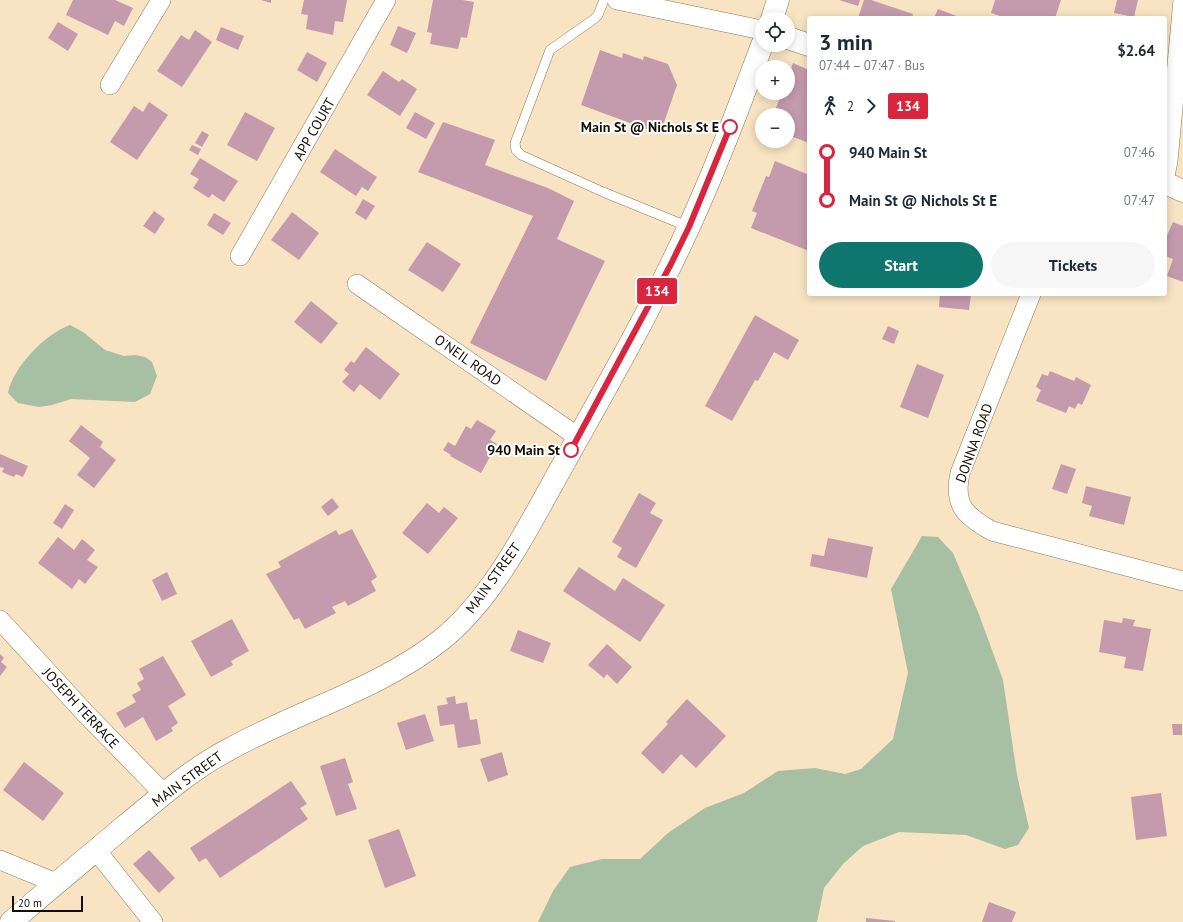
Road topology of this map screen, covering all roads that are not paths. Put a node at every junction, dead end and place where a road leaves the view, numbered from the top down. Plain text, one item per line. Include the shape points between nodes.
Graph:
1 (161, 0) edge
2 (386, 0) edge
3 (604, 0) edge
4 (617, 0) edge
5 (778, 0) edge
6 (1183, 0) edge
7 (774, 12) edge
8 (755, 29) edge
9 (795, 40) edge
10 (807, 44) edge
11 (759, 52) edge
12 (110, 85) dead end
13 (1167, 166) edge
14 (1167, 184) edge
15 (1183, 191) edge
16 (689, 227) junction
17 (240, 256) dead end
18 (357, 284) dead end
19 (1030, 296) edge
20 (578, 437) junction
21 (1183, 580) edge
22 (0, 620) edge
23 (164, 794) junction
24 (96, 850) junction
25 (0, 860) edge
26 (56, 883) junction
27 (11, 922) edge
28 (153, 922) edge

1 - 12 street
2 - 17 street, APP COURT
3 - 16 lane via 594,19 550,50 515,143 516,150 521,155 603,192
4 - 8 street
5 - 7 main road
6 - 13 street
9 - 10 main road
11 - 16 main road, MAIN STREET
14 - 15 main road
16 - 20 main road, MAIN STREET via 652,302
18 - 20 street, O'NEIL ROAD
19 - 21 street, DONNA ROAD via 960,473 957,487 960,504 973,520 992,531
20 - 23 main road, MAIN STREET via 509,559 479,600 447,635 394,671 229,749 197,768
22 - 23 street, JOSEPH TERRACE
23 - 24 main road, MAIN STREET
24 - 26 main road, MAIN STREET
24 - 28 street
25 - 26 street
26 - 27 main road, MAIN STREET

